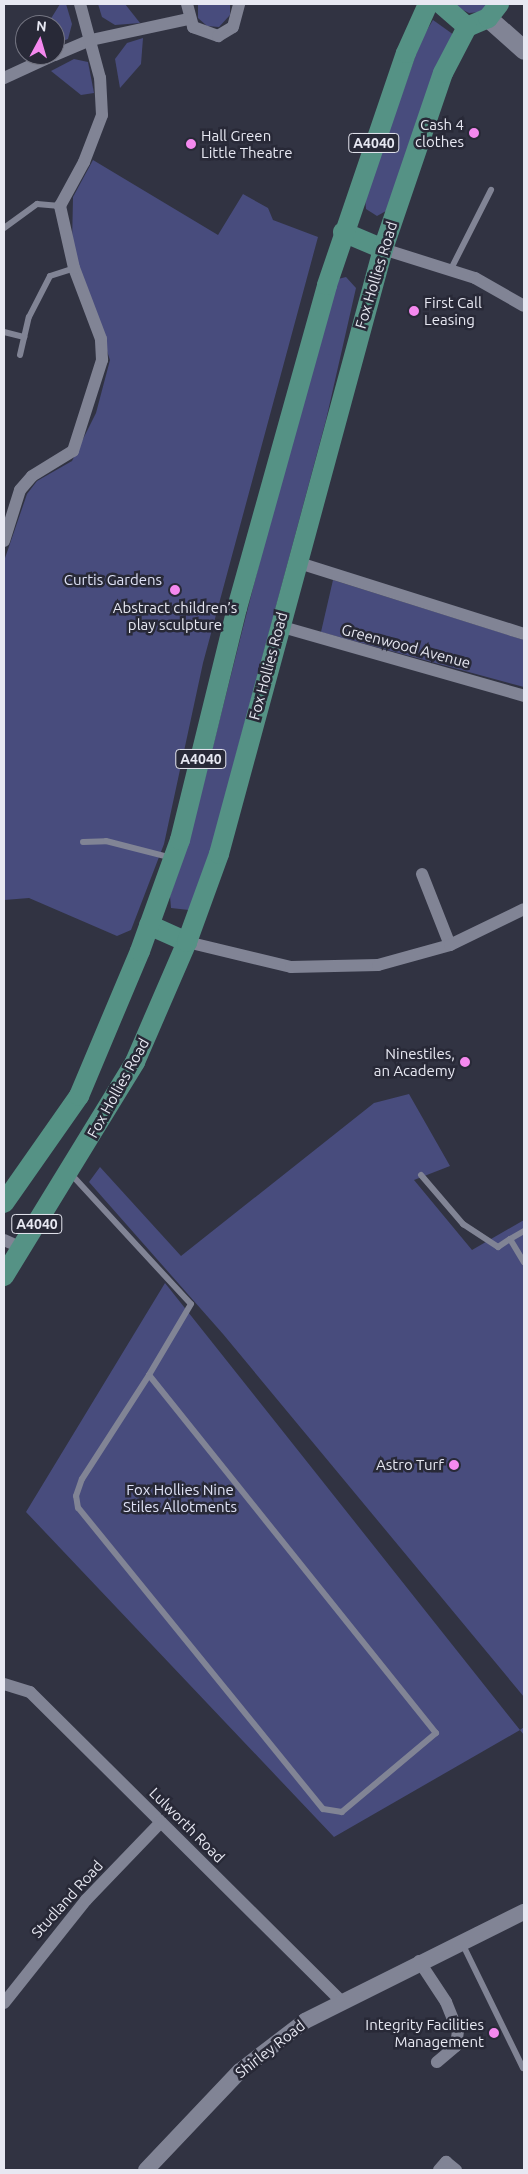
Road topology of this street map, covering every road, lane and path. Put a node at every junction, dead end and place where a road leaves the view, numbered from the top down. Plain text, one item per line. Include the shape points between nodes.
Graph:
1 (80, 4) edge
2 (187, 4) edge
3 (239, 4) edge
4 (428, 4) edge
5 (441, 4) edge
6 (494, 11) edge
7 (188, 19) junction
8 (466, 27) junction
9 (91, 40) junction
10 (524, 50) edge
11 (65, 51) edge
12 (33, 65) edge
13 (4, 78) edge
14 (491, 190) dead end
15 (60, 206) junction
16 (4, 228) edge
17 (343, 232) junction
18 (383, 249) junction
19 (74, 268) junction
20 (450, 270) junction
21 (524, 306) edge
22 (4, 332) edge
23 (24, 337) junction
24 (20, 355) dead end
25 (4, 541) edge
26 (296, 562) junction
27 (279, 626) junction
28 (524, 634) edge
29 (524, 696) edge
30 (84, 842) dead end
31 (173, 859) junction
32 (422, 874) dead end
33 (524, 909) edge
34 (149, 925) junction
35 (187, 942) junction
36 (450, 945) junction
37 (69, 1172) junction
38 (421, 1175) dead end
39 (4, 1203) edge
40 (524, 1230) edge
41 (510, 1239) junction
42 (9, 1258) edge
43 (524, 1262) edge
44 (149, 1375) junction
45 (4, 1684) edge
46 (161, 1822) junction
47 (524, 1912) edge
48 (461, 1941) junction
49 (419, 1961) junction
50 (340, 2000) junction
51 (4, 2003) edge
52 (437, 2062) dead end
53 (523, 2068) edge
54 (146, 2170) edge
55 (439, 2170) edge
56 (456, 2170) edge

1 - 9 street
2 - 7 street
3 - 7 street via 234,27 218,36 200,33
4 - 17 main road, Fox Hollies Road / A4040 via 417,22
5 - 8 main road
6 - 8 main road
6 - 10 main road
7 - 9 street
8 - 18 main road, Fox Hollies Road / A4040 via 443,73
9 - 11 street
9 - 15 street via 100,78 102,115 84,162
12 - 13 street
14 - 20 lane
15 - 16 lane via 37,204
15 - 19 street
17 - 18 main road
17 - 31 main road, Fox Hollies Road / A4040 via 245,580
18 - 20 street
18 - 26 main road, Fox Hollies Road / A4040
19 - 23 lane via 50,276 29,317
19 - 25 street via 101,339 102,360 93,400 72,451 32,476 20,490
20 - 21 street via 474,278
22 - 23 lane
23 - 24 lane
26 - 27 main road, Fox Hollies Road / A4040
26 - 28 street
27 - 29 street, Greenwood Avenue
27 - 35 main road, Fox Hollies Road / A4040 via 218,854
30 - 31 lane via 106,841
31 - 34 main road, Fox Hollies Road / A4040
32 - 36 street
33 - 36 street
34 - 35 main road
34 - 39 main road, Fox Hollies Road / A4040 via 79,1096
35 - 36 street via 291,967 342,968 378,965
35 - 37 main road, Fox Hollies Road / A4040 via 135,1062
37 - 42 main road, Fox Hollies Road / A4040
37 - 44 lane via 191,1304
38 - 41 lane via 464,1224 498,1247
40 - 41 lane
41 - 43 lane
44 - 44 lane via 436,1733 342,1812 323,1809 78,1508 76,1496 82,1479
45 - 46 street, Lulworth Road via 30,1692
46 - 50 street, Lulworth Road
46 - 51 street, Studland Road via 86,1900
47 - 48 street, Shirley Road
48 - 49 street, Shirley Road
48 - 53 lane
49 - 50 street, Shirley Road
49 - 52 street via 446,2002 458,2031 456,2046
50 - 54 street, Shirley Road via 240,2070
55 - 56 street via 446,2162

